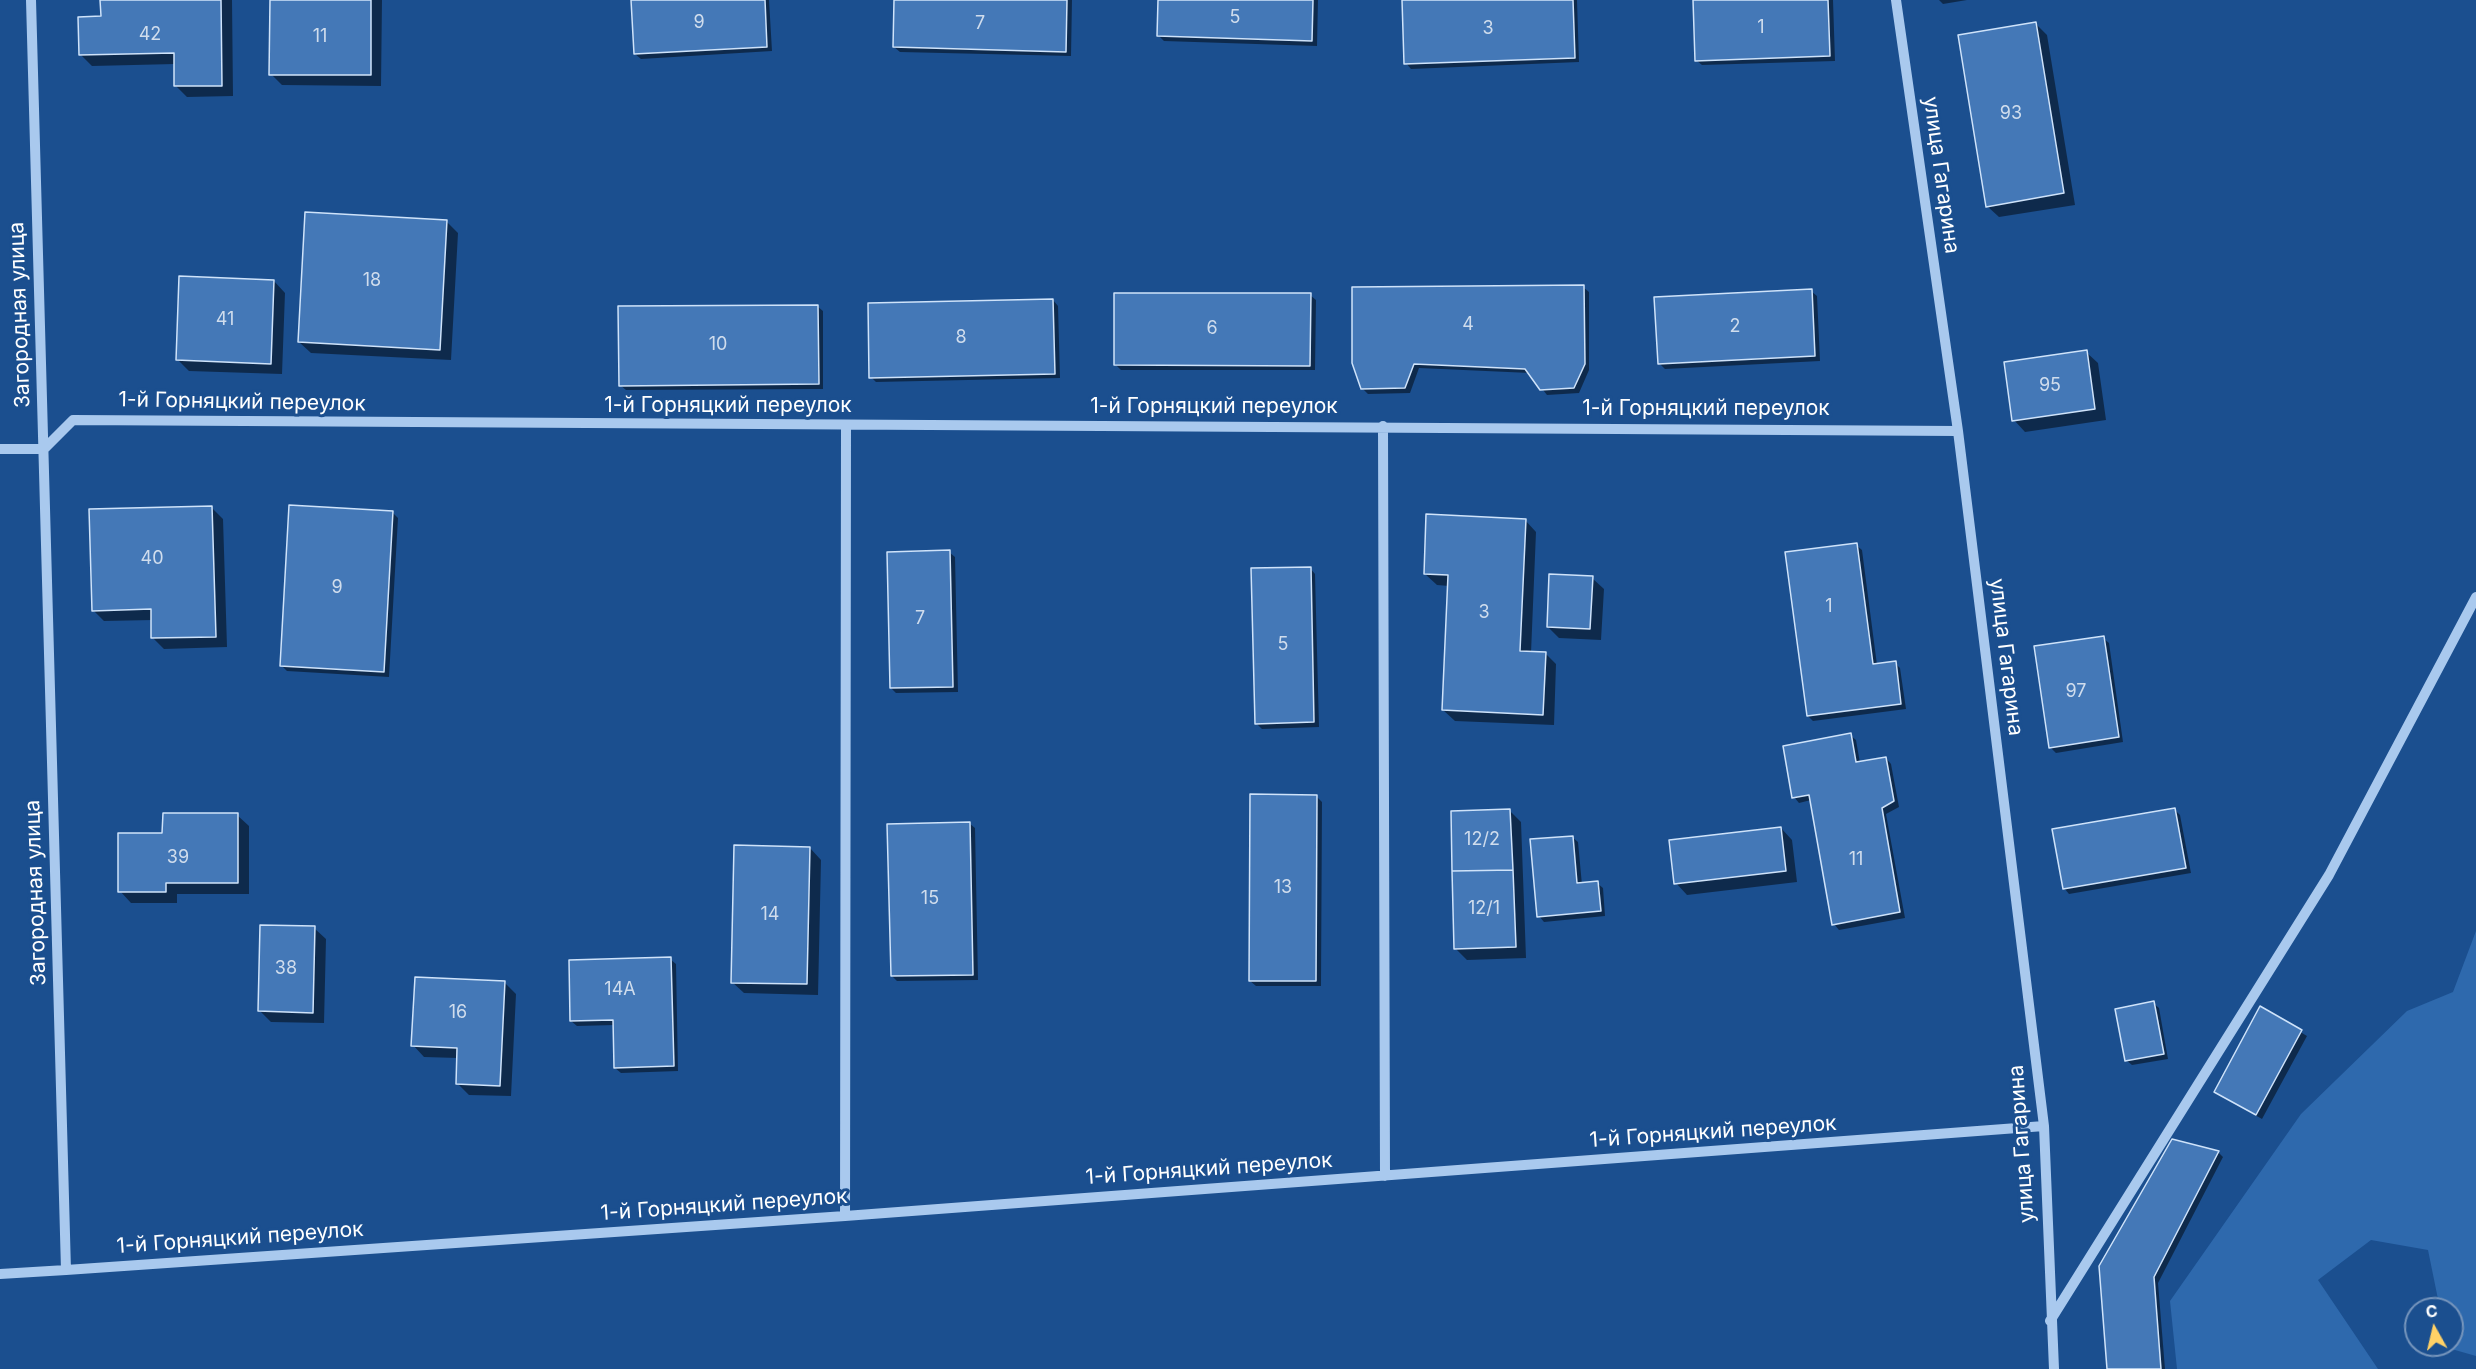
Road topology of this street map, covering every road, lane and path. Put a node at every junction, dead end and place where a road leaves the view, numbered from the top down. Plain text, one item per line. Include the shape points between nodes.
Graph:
1 (31, 0) edge
2 (1896, 0) edge
3 (846, 426) junction
4 (1383, 426) junction
5 (1958, 431) junction
6 (0, 449) edge
7 (44, 449) junction
8 (2476, 597) edge
9 (2044, 1126) junction
10 (1385, 1176) junction
11 (845, 1216) junction
12 (66, 1270) junction
13 (0, 1274) edge
14 (2050, 1322) junction
15 (2054, 1369) edge

1 - 7 street, Загородная улица
2 - 5 street, улица Гагарина
3 - 4 street, 1-й Горняцкий переулок
3 - 7 street, 1-й Горняцкий переулок via 73,420
3 - 11 street
4 - 5 street, 1-й Горняцкий переулок
4 - 10 street
5 - 9 street, улица Гагарина
6 - 7 street
7 - 12 street, Загородная улица
8 - 14 street via 2329,875
9 - 10 street, 1-й Горняцкий переулок
9 - 14 street, улица Гагарина
10 - 11 street, 1-й Горняцкий переулок
11 - 12 street, 1-й Горняцкий переулок
12 - 13 street
14 - 15 street, улица Гагарина

